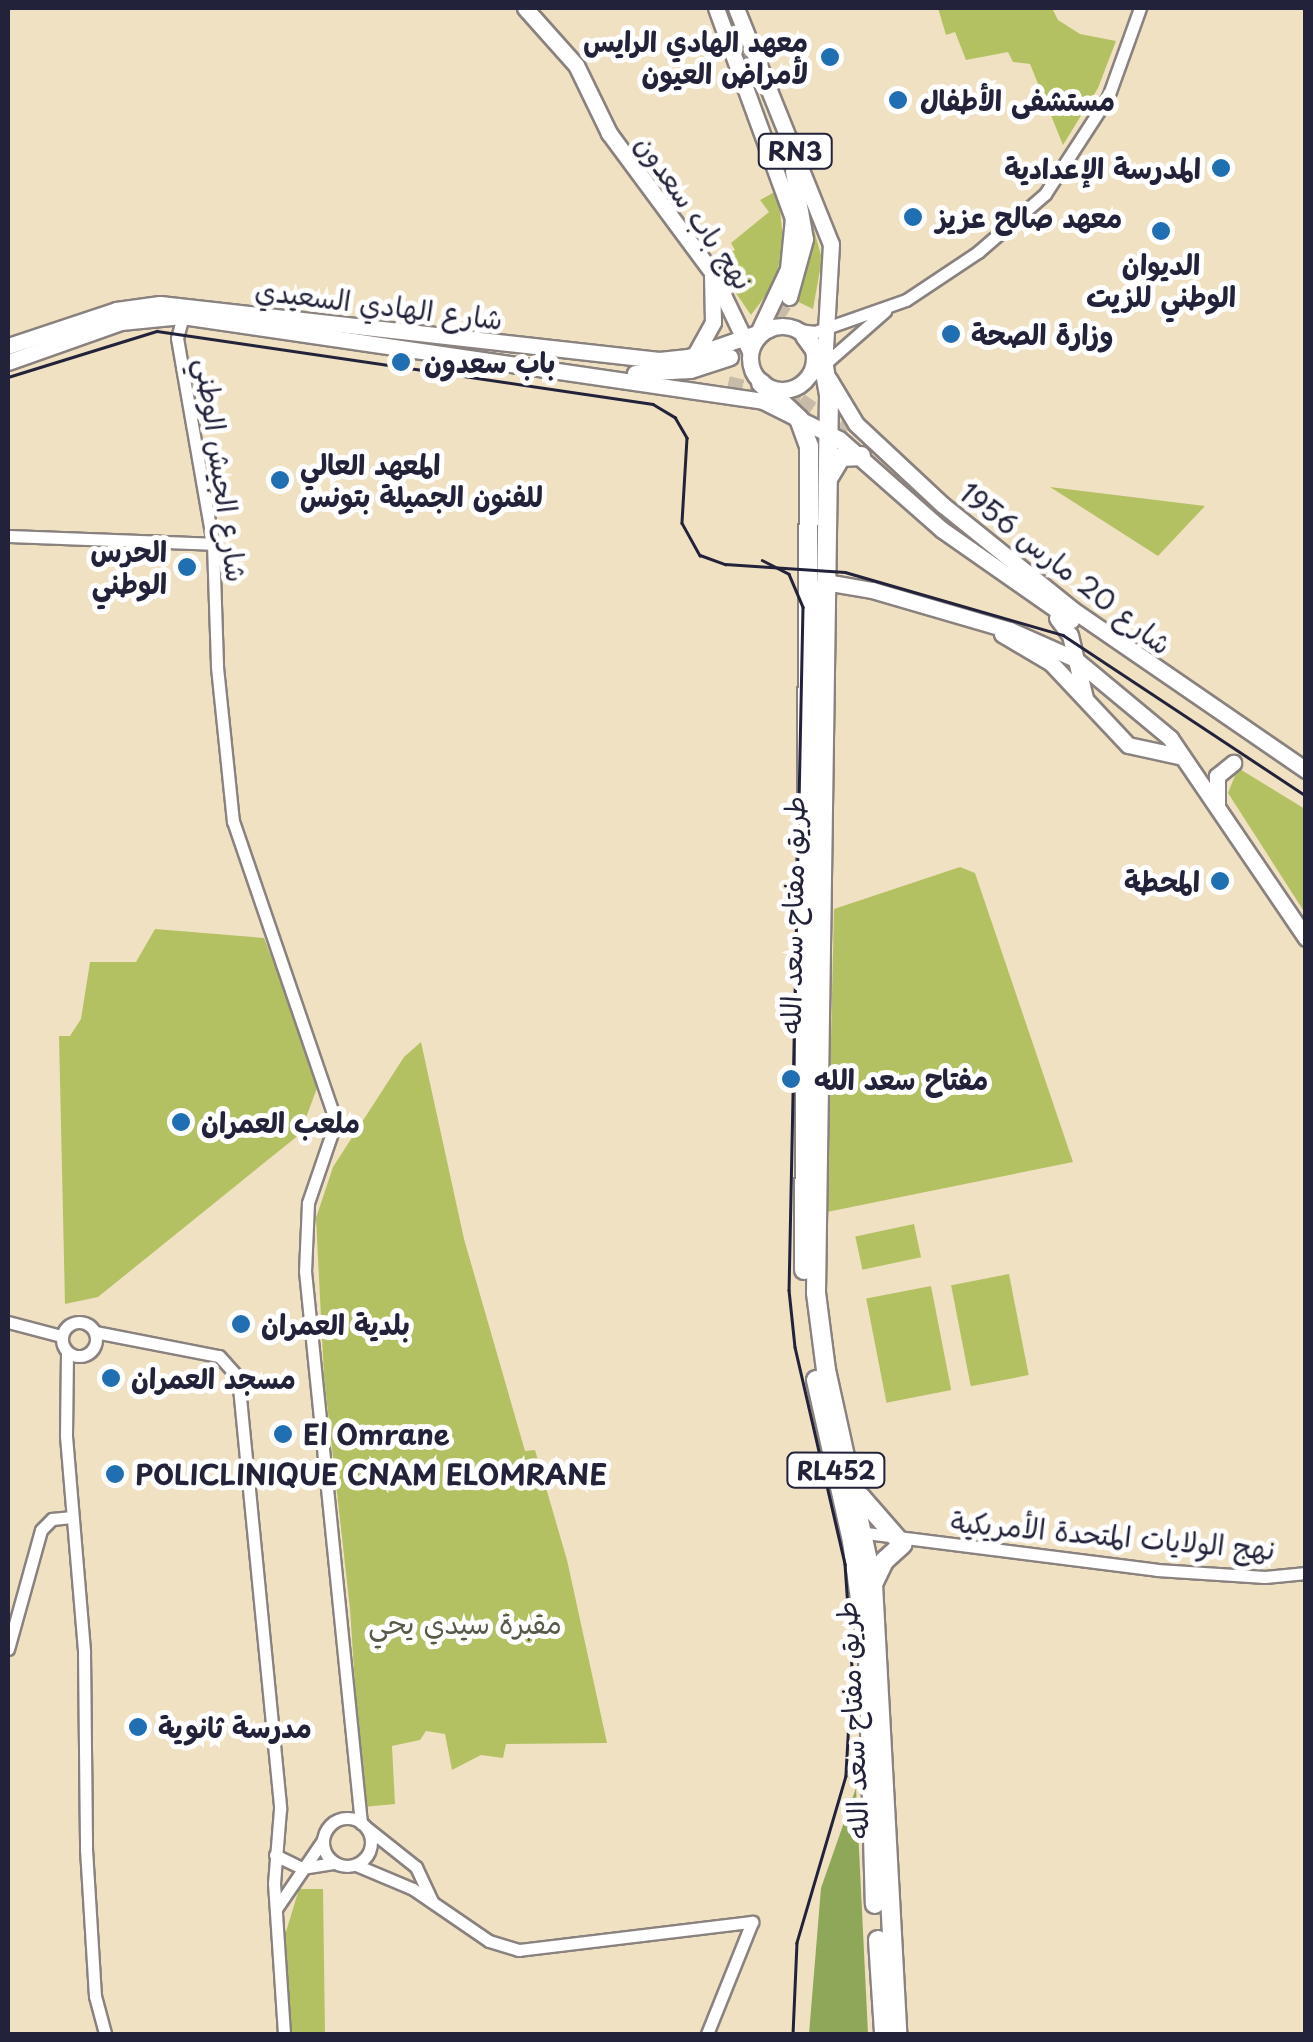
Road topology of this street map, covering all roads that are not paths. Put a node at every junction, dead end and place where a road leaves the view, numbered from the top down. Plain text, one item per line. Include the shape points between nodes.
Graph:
1 (525, 8) edge
2 (726, 8) edge
3 (1140, 8) edge
4 (712, 272) junction
5 (787, 296) tunnel mouth
6 (888, 308) junction
7 (185, 311) junction
8 (827, 326) junction
9 (802, 333) junction
10 (756, 338) junction
11 (488, 344) junction
12 (8, 346) edge
13 (688, 358) junction
14 (8, 362) edge
15 (517, 362) junction
16 (817, 368) junction
17 (631, 373) junction
18 (728, 383) tunnel mouth
19 (773, 389) junction
20 (744, 397) junction
21 (792, 411) junction
22 (837, 431) junction
23 (861, 456) junction
24 (826, 486) junction
25 (8, 536) edge
26 (212, 544) junction
27 (824, 584) junction
28 (1034, 598) junction
29 (809, 606) junction
30 (1053, 614) junction
31 (1071, 620) junction
32 (994, 627) junction
33 (1036, 640) junction
34 (1075, 659) junction
35 (1089, 706) junction
36 (1147, 716) junction
37 (1152, 750) junction
38 (1183, 756) junction
39 (1233, 763) dead end
40 (1306, 770) edge
41 (1306, 782) edge
42 (1221, 814) junction
43 (1306, 938) edge
44 (8, 1322) edge
45 (95, 1332) junction
46 (61, 1336) junction
47 (67, 1352) junction
48 (856, 1492) junction
49 (72, 1517) junction
50 (858, 1537) junction
51 (905, 1541) junction
52 (1306, 1572) edge
53 (873, 1584) junction
54 (8, 1649) edge
55 (355, 1800) junction
56 (346, 1818) junction
57 (363, 1825) junction
58 (322, 1840) junction
59 (276, 1854) junction
60 (335, 1863) junction
61 (356, 1864) junction
62 (302, 1868) junction
63 (432, 1901) junction
64 (276, 1909) junction
65 (104, 2034) edge
66 (284, 2034) edge
67 (707, 2034) edge
68 (884, 2034) edge
69 (897, 2034) edge

1 - 4 main road, نهج باب سعدون via 576,65 609,133
2 - 5 main road via 798,207 798,250
2 - 8 main road, RN3 via 829,236 834,264
2 - 10 main road, شارع الهادي السعيدي / RN3 via 792,212 790,261
3 - 6 street via 1108,96 1045,194 966,261
4 - 10 main road, نهج باب سعدون
4 - 13 main road via 712,328
6 - 8 street
6 - 16 street
7 - 11 main road, شارع الهادي السعيدي
7 - 12 main road, شارع الهادي السعيدي via 131,306
7 - 14 main road, شارع الهادي السعيدي via 121,322
7 - 15 main road, شارع الهادي السعيدي
7 - 26 street, شارع الجيش الوطني via 177,338
8 - 9 street
8 - 16 main road, RN3
9 - 10 main road
9 - 16 highway
10 - 13 main road, شارع الهادي السعيدي
10 - 19 main road
11 - 13 main road, شارع الهادي السعيدي
11 - 17 main road via 665,368 728,355 674,372
15 - 17 main road
15 - 20 main road, شارع الهادي السعيدي
16 - 19 main road
16 - 22 highway, طريق مفتاح سعد الله / RL452
16 - 40 main road, شارع 20 مارس 1956 via 851,418 922,488 1073,610
17 - 18 main road
19 - 20 main road, شارع الهادي السعيدي
19 - 21 highway
20 - 21 main road, شارع الهادي السعيدي
21 - 22 main road, شارع 20 مارس 1956
21 - 29 highway, طريق مفتاح سعد الله / RL452 via 808,440
22 - 23 main road, شارع 20 مارس 1956
22 - 24 highway, طريق مفتاح سعد الله / RL452
22 - 31 main road, شارع 20 مارس 1956
23 - 24 highway via 839,459
23 - 28 main road, شارع 20 مارس 1956 via 941,529
24 - 27 highway, طريق مفتاح سعد الله / RL452
25 - 26 street
26 - 55 street, شارع الجيش الوطني via 233,821 336,1120 308,1202 305,1271
27 - 29 main road
27 - 32 main road
27 - 48 highway, طريق مفتاح سعد الله / RL452 via 816,1293 826,1370
28 - 30 main road
28 - 31 main road, شارع 20 مارس 1956
29 - 50 highway, طريق مفتاح سعد الله / RL452 via 801,1223 814,1370
30 - 33 main road via 1054,634
30 - 34 main road via 1069,631
31 - 41 main road, شارع 20 مارس 1956
32 - 33 main road
32 - 35 main road via 1051,663
33 - 34 main road
34 - 35 main road
34 - 36 main road
35 - 37 main road via 1128,745
36 - 37 main road via 1156,730
36 - 38 main road
37 - 38 main road
37 - 42 main road via 1179,761
38 - 42 main road
39 - 42 main road via 1217,776
42 - 43 main road
44 - 46 street
45 - 46 street via 75,1322
45 - 47 street via 86,1355
45 - 59 street via 219,1356 235,1368 278,1784
46 - 47 street
47 - 49 street
48 - 50 highway, طريق مفتاح سعد الله / RL452
48 - 51 highway
49 - 54 street via 52,1519 41,1530
49 - 65 street via 84,1652 94,1986
50 - 51 street, نهج الولايات المتحدة الأمريكية
50 - 53 highway, طريق مفتاح سعد الله / RL452
50 - 68 highway, طريق مفتاح سعد الله / RL452
51 - 52 street, نهج الولايات المتحدة الأمريكية via 1158,1570 1265,1577
51 - 53 highway
53 - 69 highway, طريق مفتاح سعد الله / RL452
55 - 56 street
55 - 57 street, شارع الجيش الوطني
56 - 57 street
56 - 58 street via 330,1825
57 - 61 street via 370,1846
57 - 63 street via 416,1867
58 - 60 street
58 - 62 street
59 - 62 street
59 - 64 street
60 - 61 street
60 - 62 street
61 - 63 street
62 - 64 street
63 - 67 street via 475,1933 520,1950 752,1922
64 - 66 street

